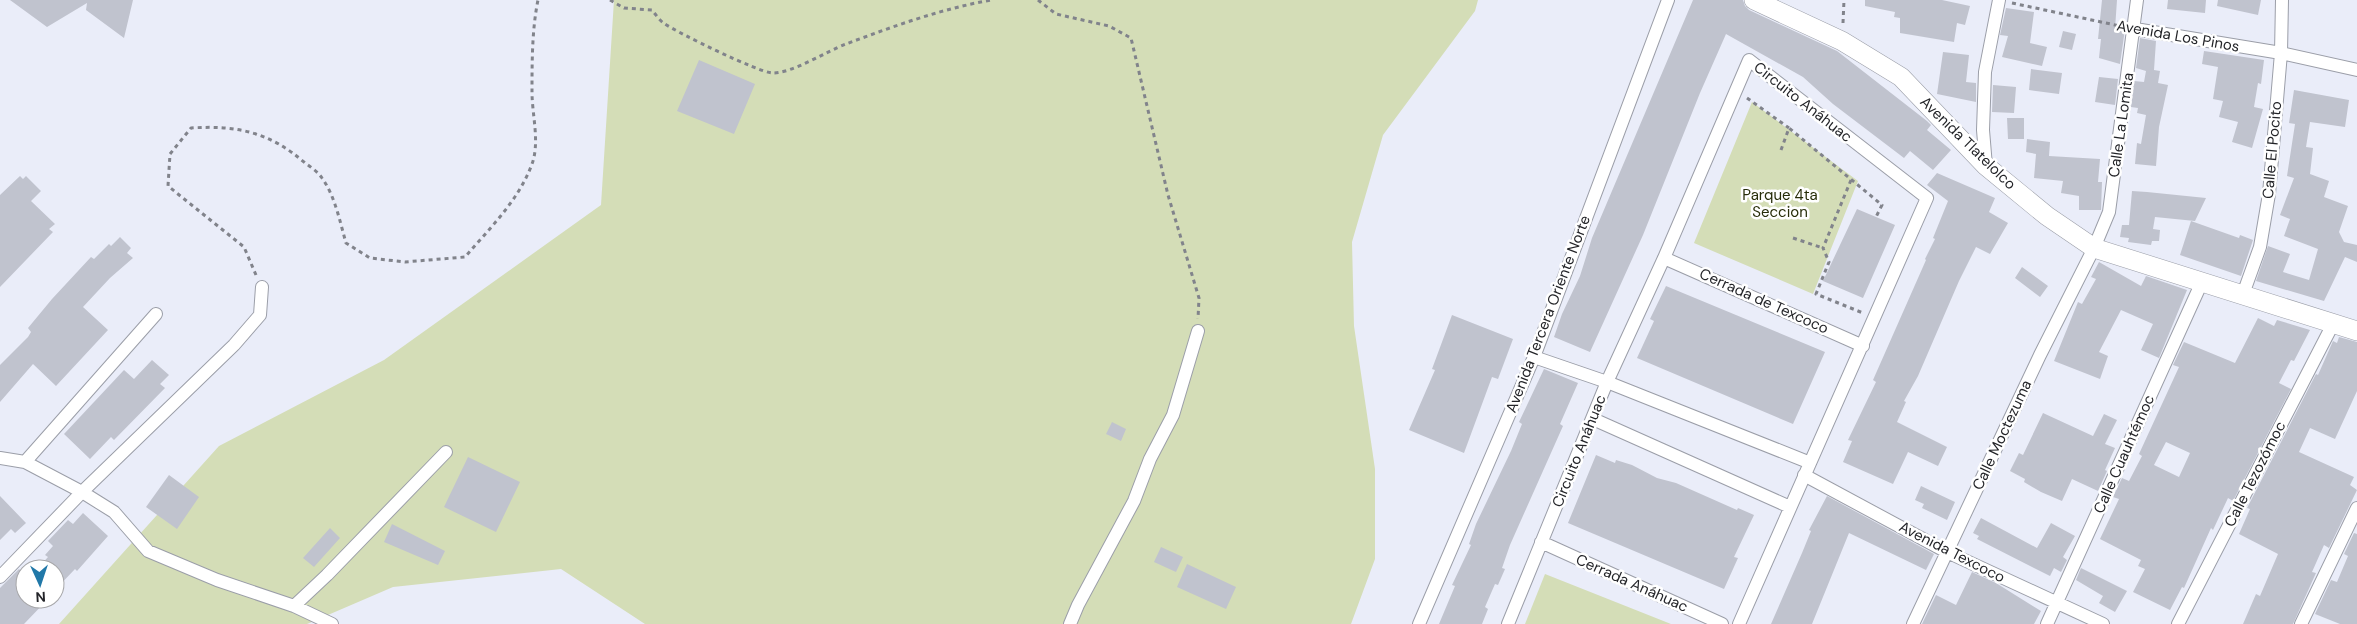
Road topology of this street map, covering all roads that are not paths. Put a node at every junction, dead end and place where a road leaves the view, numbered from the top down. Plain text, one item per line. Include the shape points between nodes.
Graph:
1 (1668, 0) edge
2 (1754, 0) edge
3 (1999, 0) edge
4 (2137, 0) edge
5 (2282, 0) edge
6 (2135, 29) junction
7 (2281, 53) junction
8 (2357, 70) edge
9 (1986, 166) junction
10 (2094, 248) junction
11 (1664, 258) junction
12 (2201, 284) junction
13 (262, 287) road end
14 (2242, 297) junction
15 (156, 314) dead end
16 (2333, 324) junction
17 (1198, 331) road end
18 (2357, 332) edge
19 (1864, 346) junction
20 (1534, 357) junction
21 (1607, 382) junction
22 (1593, 419) junction
23 (446, 452) dead end
24 (0, 458) edge
25 (25, 462) junction
26 (1806, 468) junction
27 (82, 492) junction
28 (1790, 507) junction
29 (2357, 508) edge
30 (1541, 542) junction
31 (1947, 552) junction
32 (0, 577) edge
33 (2057, 603) junction
34 (294, 606) junction
35 (332, 624) edge
36 (1070, 624) edge
37 (1420, 624) edge
38 (1508, 624) edge
39 (1722, 624) edge
40 (1739, 624) edge
41 (1913, 624) edge
42 (2047, 624) edge
43 (2103, 624) edge
44 (2178, 624) edge
45 (2302, 624) edge

1 - 20 street, Avenida Tercera Oriente Norte
2 - 9 street, Avenida Tlatelolco via 1842,41 1901,77
3 - 9 street via 1985,72 1983,130
4 - 6 street, Calle La Lomita
5 - 7 street, Calle El Pocito
6 - 7 street, Avenida Los Pinos
6 - 10 street, Calle La Lomita via 2109,212
7 - 8 street, Avenida Los Pinos
7 - 14 street, Calle El Pocito via 2268,202 2260,247
9 - 10 street, Avenida Tlatelolco via 2047,216
10 - 12 street, Avenida Tlatelolco
10 - 31 street, Calle Moctezuma
11 - 19 street, Cerrada de Texcoco
11 - 19 street, Circuito Anáhuac via 1749,60 1927,198
11 - 21 street, Circuito Anáhuac
12 - 14 street, Avenida Tlatelolco
12 - 33 street, Calle Cuauhtémoc
13 - 27 street via 260,315 247,330
14 - 16 street, Avenida Tlatelolco
15 - 25 street
16 - 18 street, Avenida Tlatelolco
16 - 44 street, Calle Tezozómoc
17 - 36 street via 1173,415 1150,459 1134,500
19 - 26 street, Circuito Anáhuac
20 - 21 street, Avenida Texcoco
20 - 37 street, Avenida Tercera Oriente Norte
21 - 22 street, Circuito Anáhuac
21 - 26 street, Avenida Texcoco
22 - 28 street
22 - 30 street, Circuito Anáhuac
23 - 34 street
24 - 25 street
25 - 27 street
26 - 28 street, Circuito Anáhuac
26 - 31 street, Avenida Texcoco
27 - 32 street
27 - 34 street via 114,512 148,551 217,580
28 - 40 street, Circuito Anáhuac
29 - 45 street
30 - 38 street, Circuito Anáhuac
30 - 39 street, Cerrada Anáhuac
31 - 33 street, Avenida Texcoco
31 - 41 street, Calle Moctezuma
33 - 42 street, Calle Cuauhtémoc
33 - 43 street, Avenida Texcoco
34 - 35 street

